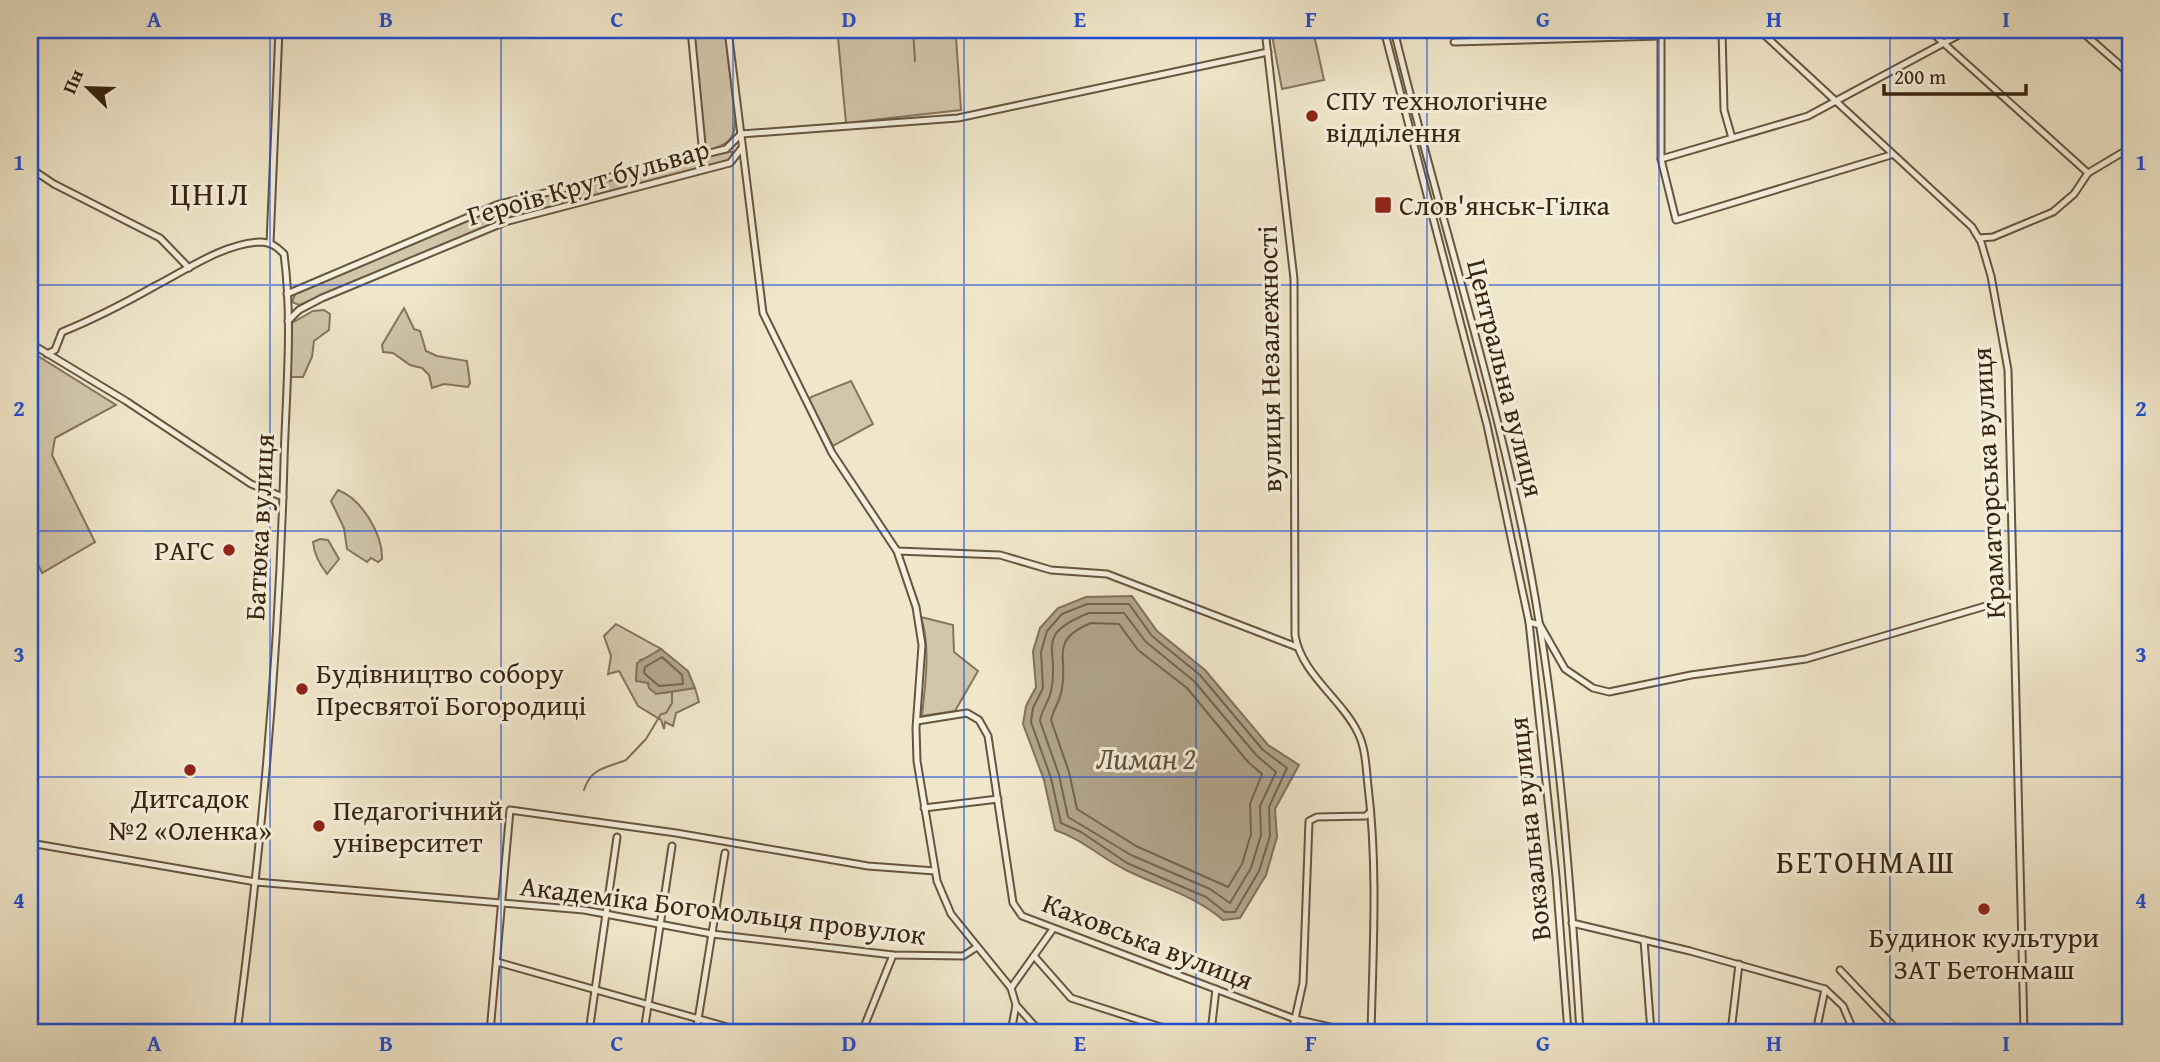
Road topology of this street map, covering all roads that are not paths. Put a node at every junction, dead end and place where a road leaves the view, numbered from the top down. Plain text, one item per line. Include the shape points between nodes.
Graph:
1 (279, 30) edge
2 (691, 30) edge
3 (728, 30) edge
4 (1265, 30) edge
5 (1384, 30) edge
6 (1394, 30) edge
7 (1722, 30) edge
8 (1759, 30) edge
9 (1929, 30) edge
10 (1968, 30) edge
11 (2080, 30) edge
12 (1661, 33) edge
13 (1454, 42) dead end
14 (1944, 43) junction
15 (1268, 52) junction
16 (2130, 74) edge
17 (1835, 102) junction
18 (741, 134) junction
19 (1732, 138) junction
20 (742, 146) junction
21 (2130, 148) edge
22 (702, 155) junction
23 (1891, 155) junction
24 (1661, 159) junction
25 (30, 168) edge
26 (2088, 173) junction
27 (1979, 238) junction
28 (270, 243) junction
29 (189, 268) junction
30 (287, 295) junction
31 (288, 322) junction
32 (30, 343) edge
33 (47, 354) junction
34 (283, 497) junction
35 (897, 551) junction
36 (2013, 593) junction
37 (1529, 622) junction
38 (1540, 625) junction
39 (1297, 647) junction
40 (1544, 658) joint
41 (917, 721) junction
42 (998, 799) junction
43 (924, 808) junction
44 (1371, 811) junction
45 (617, 837) dead end
46 (30, 843) edge
47 (673, 846) dead end
48 (725, 853) dead end
49 (935, 872) junction
50 (256, 883) junction
51 (503, 905) junction
52 (606, 914) junction
53 (1572, 923) junction
54 (660, 926) junction
55 (1053, 929) junction
56 (712, 934) junction
57 (1644, 940) junction
58 (977, 947) junction
59 (893, 955) junction
60 (1034, 956) junction
61 (497, 962) junction
62 (1739, 964) junction
63 (1840, 970) dead end
64 (1011, 988) junction
65 (1216, 989) junction
66 (1825, 989) junction
67 (595, 990) junction
68 (648, 1005) junction
69 (1016, 1005) junction
70 (698, 1019) junction
71 (1295, 1019) junction
72 (490, 1030) edge
73 (237, 1032) edge
74 (505, 1032) edge
75 (589, 1032) edge
76 (644, 1032) edge
77 (696, 1032) edge
78 (745, 1032) edge
79 (862, 1032) edge
80 (1011, 1032) edge
81 (1040, 1032) edge
82 (1176, 1032) edge
83 (1211, 1032) edge
84 (1292, 1032) edge
85 (1352, 1032) edge
86 (1371, 1032) edge
87 (1568, 1032) edge
88 (1580, 1032) edge
89 (1651, 1032) edge
90 (1731, 1032) edge
91 (1816, 1032) edge
92 (1854, 1032) edge
93 (1899, 1032) edge
94 (2024, 1032) edge

1 - 28 street
2 - 22 street
3 - 18 street
4 - 15 street, вулиця Незалежності
5 - 37 street, Центральна вулиця via 1487,425
6 - 38 street, Центральна вулиця via 1500,435
7 - 19 street via 1724,110
8 - 17 street, Краматорська вулиця
9 - 14 street
10 - 14 street
11 - 16 street
12 - 13 street
12 - 24 street
14 - 17 street
14 - 26 street
15 - 18 street via 958,118
15 - 39 street, вулиця Незалежності via 1294,279
17 - 19 street via 1808,116
17 - 23 street, Краматорська вулиця
18 - 20 street
18 - 22 street, Героїв Крут бульвар via 726,149
19 - 24 street
20 - 31 street, Героїв Крут бульвар via 730,163 505,222 322,299 299,310
20 - 35 street via 757,284 769,331 832,453
21 - 26 street
22 - 30 street, Героїв Крут бульвар via 499,204
23 - 24 street via 1676,220
23 - 27 street, Краматорська вулиця via 1965,219
25 - 29 street via 160,238
26 - 27 street via 2074,194 2053,212 1993,237
27 - 36 street, Краматорська вулиця via 1991,276 2008,370
28 - 29 street via 247,244
28 - 30 street, Батюка вулиця via 284,254
29 - 33 street via 62,332 55,350
30 - 31 street, Батюка вулиця
31 - 34 street, Батюка вулиця
32 - 33 street
33 - 34 street via 251,484
34 - 50 street, Батюка вулиця
35 - 39 street via 1000,555 1051,570 1107,574
35 - 41 street via 916,607 922,645
36 - 38 street via 2006,600 1807,659 1609,692 1593,688 1565,669
36 - 94 street, Краматорська вулиця
37 - 38 street
37 - 87 street, Вокзальна вулиця
38 - 40 street, Центральна вулиця
39 - 44 street via 1359,734
40 - 53 street, Вокзальна вулиця
41 - 42 street, Каховська вулиця via 961,713 979,720 988,736
41 - 43 street
42 - 43 street
42 - 55 street, Каховська вулиця via 1013,903 1021,916
43 - 49 street
44 - 71 street via 1366,816 1309,821 1303,983
44 - 86 street
45 - 52 street
46 - 50 street, Академіка Богомольця провулок
47 - 54 street
48 - 56 street
49 - 51 street via 868,866 510,810
49 - 58 street via 951,914
50 - 51 street, Академіка Богомольця провулок
50 - 73 street, Батюка вулиця
51 - 52 street, Академіка Богомольця провулок
51 - 61 street
52 - 54 street, Академіка Богомольця провулок
52 - 67 street
53 - 57 street
53 - 88 street, Вокзальна вулиця
54 - 56 street, Академіка Богомольця провулок
54 - 68 street
55 - 60 street
55 - 65 street, Каховська вулиця
56 - 59 street, Академіка Богомольця провулок
56 - 70 street
57 - 62 street
57 - 89 street
58 - 59 street, Академіка Богомольця провулок via 963,956
58 - 64 street
59 - 79 street
60 - 64 street
60 - 82 street via 1066,995
61 - 67 street
61 - 72 street
62 - 66 street
62 - 90 street
63 - 93 street
64 - 69 street
65 - 71 street, Каховська вулиця
65 - 83 street
66 - 91 street
66 - 92 street via 1843,1006
67 - 68 street
67 - 75 street
68 - 70 street
68 - 76 street
69 - 80 street
69 - 81 street
70 - 77 street
70 - 78 street
71 - 84 street
71 - 85 street, Каховська вулиця
72 - 74 street

